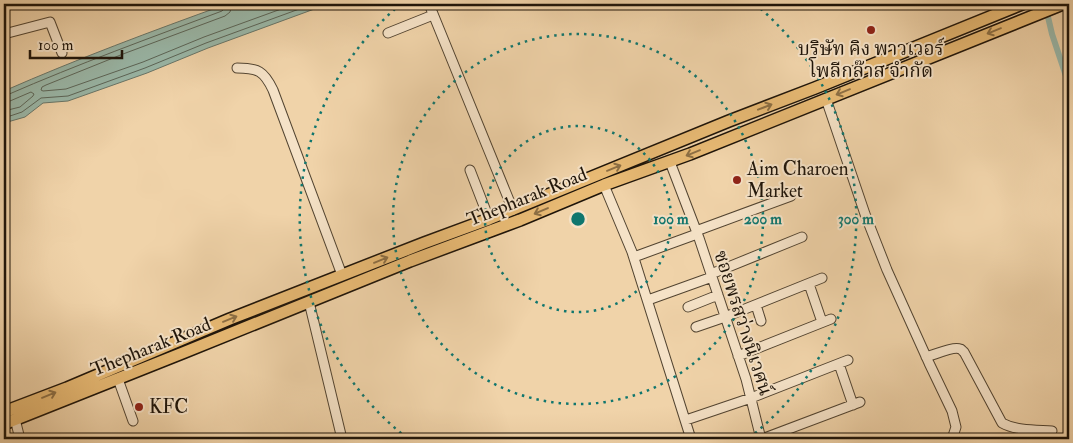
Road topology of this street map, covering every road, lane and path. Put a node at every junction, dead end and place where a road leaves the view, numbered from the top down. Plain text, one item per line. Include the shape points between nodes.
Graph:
1 (429, 4) edge
2 (1022, 4) edge
3 (1060, 5) edge
4 (433, 15) junction
5 (388, 33) dead end
6 (4, 34) edge
7 (62, 53) dead end
8 (237, 68) dead end
9 (826, 99) junction
10 (670, 162) junction
11 (470, 170) dead end
12 (604, 185) junction
13 (792, 196) dead end
14 (512, 210) junction
15 (489, 219) junction
16 (696, 232) junction
17 (802, 237) dead end
18 (634, 258) junction
19 (342, 275) junction
20 (711, 276) junction
21 (822, 278) dead end
22 (809, 284) junction
23 (718, 295) junction
24 (648, 300) junction
25 (309, 302) junction
26 (756, 305) junction
27 (688, 307) dead end
28 (725, 317) junction
29 (761, 321) dead end
30 (696, 327) dead end
31 (180, 340) junction
32 (185, 352) junction
33 (738, 356) junction
34 (926, 357) junction
35 (848, 360) dead end
36 (839, 364) junction
37 (118, 379) junction
38 (751, 398) junction
39 (4, 412) edge
40 (15, 419) junction
41 (686, 420) junction
42 (133, 421) dead end
43 (4, 424) edge
44 (1052, 431) dead end
45 (20, 439) edge
46 (342, 439) edge
47 (691, 439) edge
48 (761, 439) edge
49 (952, 439) edge

1 - 4 street
14 -> 2 main road, Thepharak Road
3 -> 9 main road, Thepharak Road
4 - 5 street
4 - 14 street
6 - 7 street via 50,22
8 - 19 street via 255,69 273,90
9 -> 10 main road, Thepharak Road
9 - 34 street via 865,214
10 - 12 main road, Thepharak Road
10 - 16 street, ซอยพรสว่างนิเวศน์
11 - 15 street
12 - 18 street
12 -> 25 main road, Thepharak Road
13 - 16 street
14 - 15 main road, Thepharak Road
19 -> 15 main road, Thepharak Road
16 - 18 street
16 - 20 street, ซอยพรสว่างนิเวศน์
17 - 20 street
18 - 24 street
31 -> 19 main road, Thepharak Road
20 - 23 street, ซอยพรสว่างนิเวศน์
20 - 24 street
21 - 22 street
22 - 26 street
22 - 33 street via 826,320
23 - 27 street
23 - 28 street, ซอยพรสว่างนิเวศน์
24 - 41 street
25 - 32 main road, Thepharak Road
25 - 46 street
26 - 28 street
26 - 29 street
28 - 30 street
28 - 33 street, ซอยพรสว่างนิเวศน์
31 - 32 main road
39 -> 31 main road, Thepharak Road
32 - 37 main road, Thepharak Road
33 - 38 street, ซอยพรสว่างนิเวศน์
34 - 44 street via 961,349 1002,423
34 - 49 street via 952,411 956,426
35 - 36 street
36 - 38 street
36 - 48 street via 857,404
37 - 40 main road, Thepharak Road
37 - 42 street
38 - 41 street
38 - 48 street, ซอยพรสว่างนิเวศน์
40 - 43 main road, Thepharak Road
40 - 45 street
41 - 47 street

